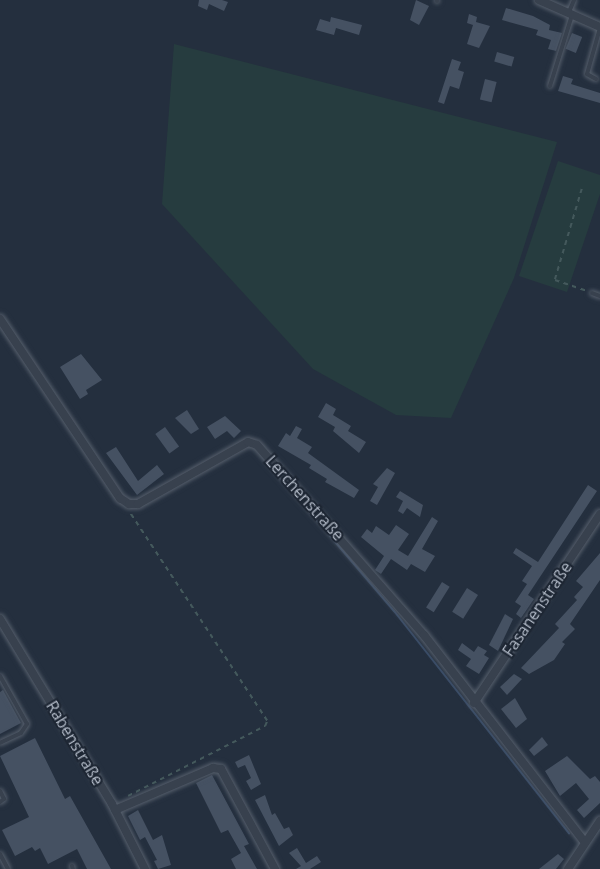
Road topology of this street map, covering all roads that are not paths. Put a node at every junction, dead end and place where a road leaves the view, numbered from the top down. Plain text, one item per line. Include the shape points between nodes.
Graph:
1 (539, 0) edge
2 (574, 0) edge
3 (570, 14) junction
4 (600, 28) edge
5 (596, 79) dead end
6 (550, 86) dead end
7 (592, 293) road end
8 (600, 296) edge
9 (0, 319) edge
10 (600, 514) edge
11 (0, 619) edge
12 (0, 676) edge
13 (474, 703) junction
14 (0, 743) edge
15 (0, 791) edge
16 (0, 802) edge
17 (113, 807) junction
18 (600, 821) edge
19 (584, 841) junction
20 (0, 854) edge
21 (8, 869) edge
22 (145, 869) edge
23 (274, 869) edge
24 (568, 869) edge

1 - 3 street
2 - 3 lane
3 - 4 street
3 - 6 lane
4 - 5 lane via 587,74
7 - 8 lane
9 - 13 street, Lerchenstraße via 120,498 138,504 253,442 372,573
10 - 13 street, Fasanenstraße
11 - 17 street, Rabenstraße
12 - 14 lane via 27,724 21,733
13 - 19 street, Lerchenstraße
15 - 16 lane via 4,800
17 - 22 street, Rabenstraße
17 - 23 street via 213,768 220,769
18 - 19 street
19 - 24 street
20 - 21 lane

